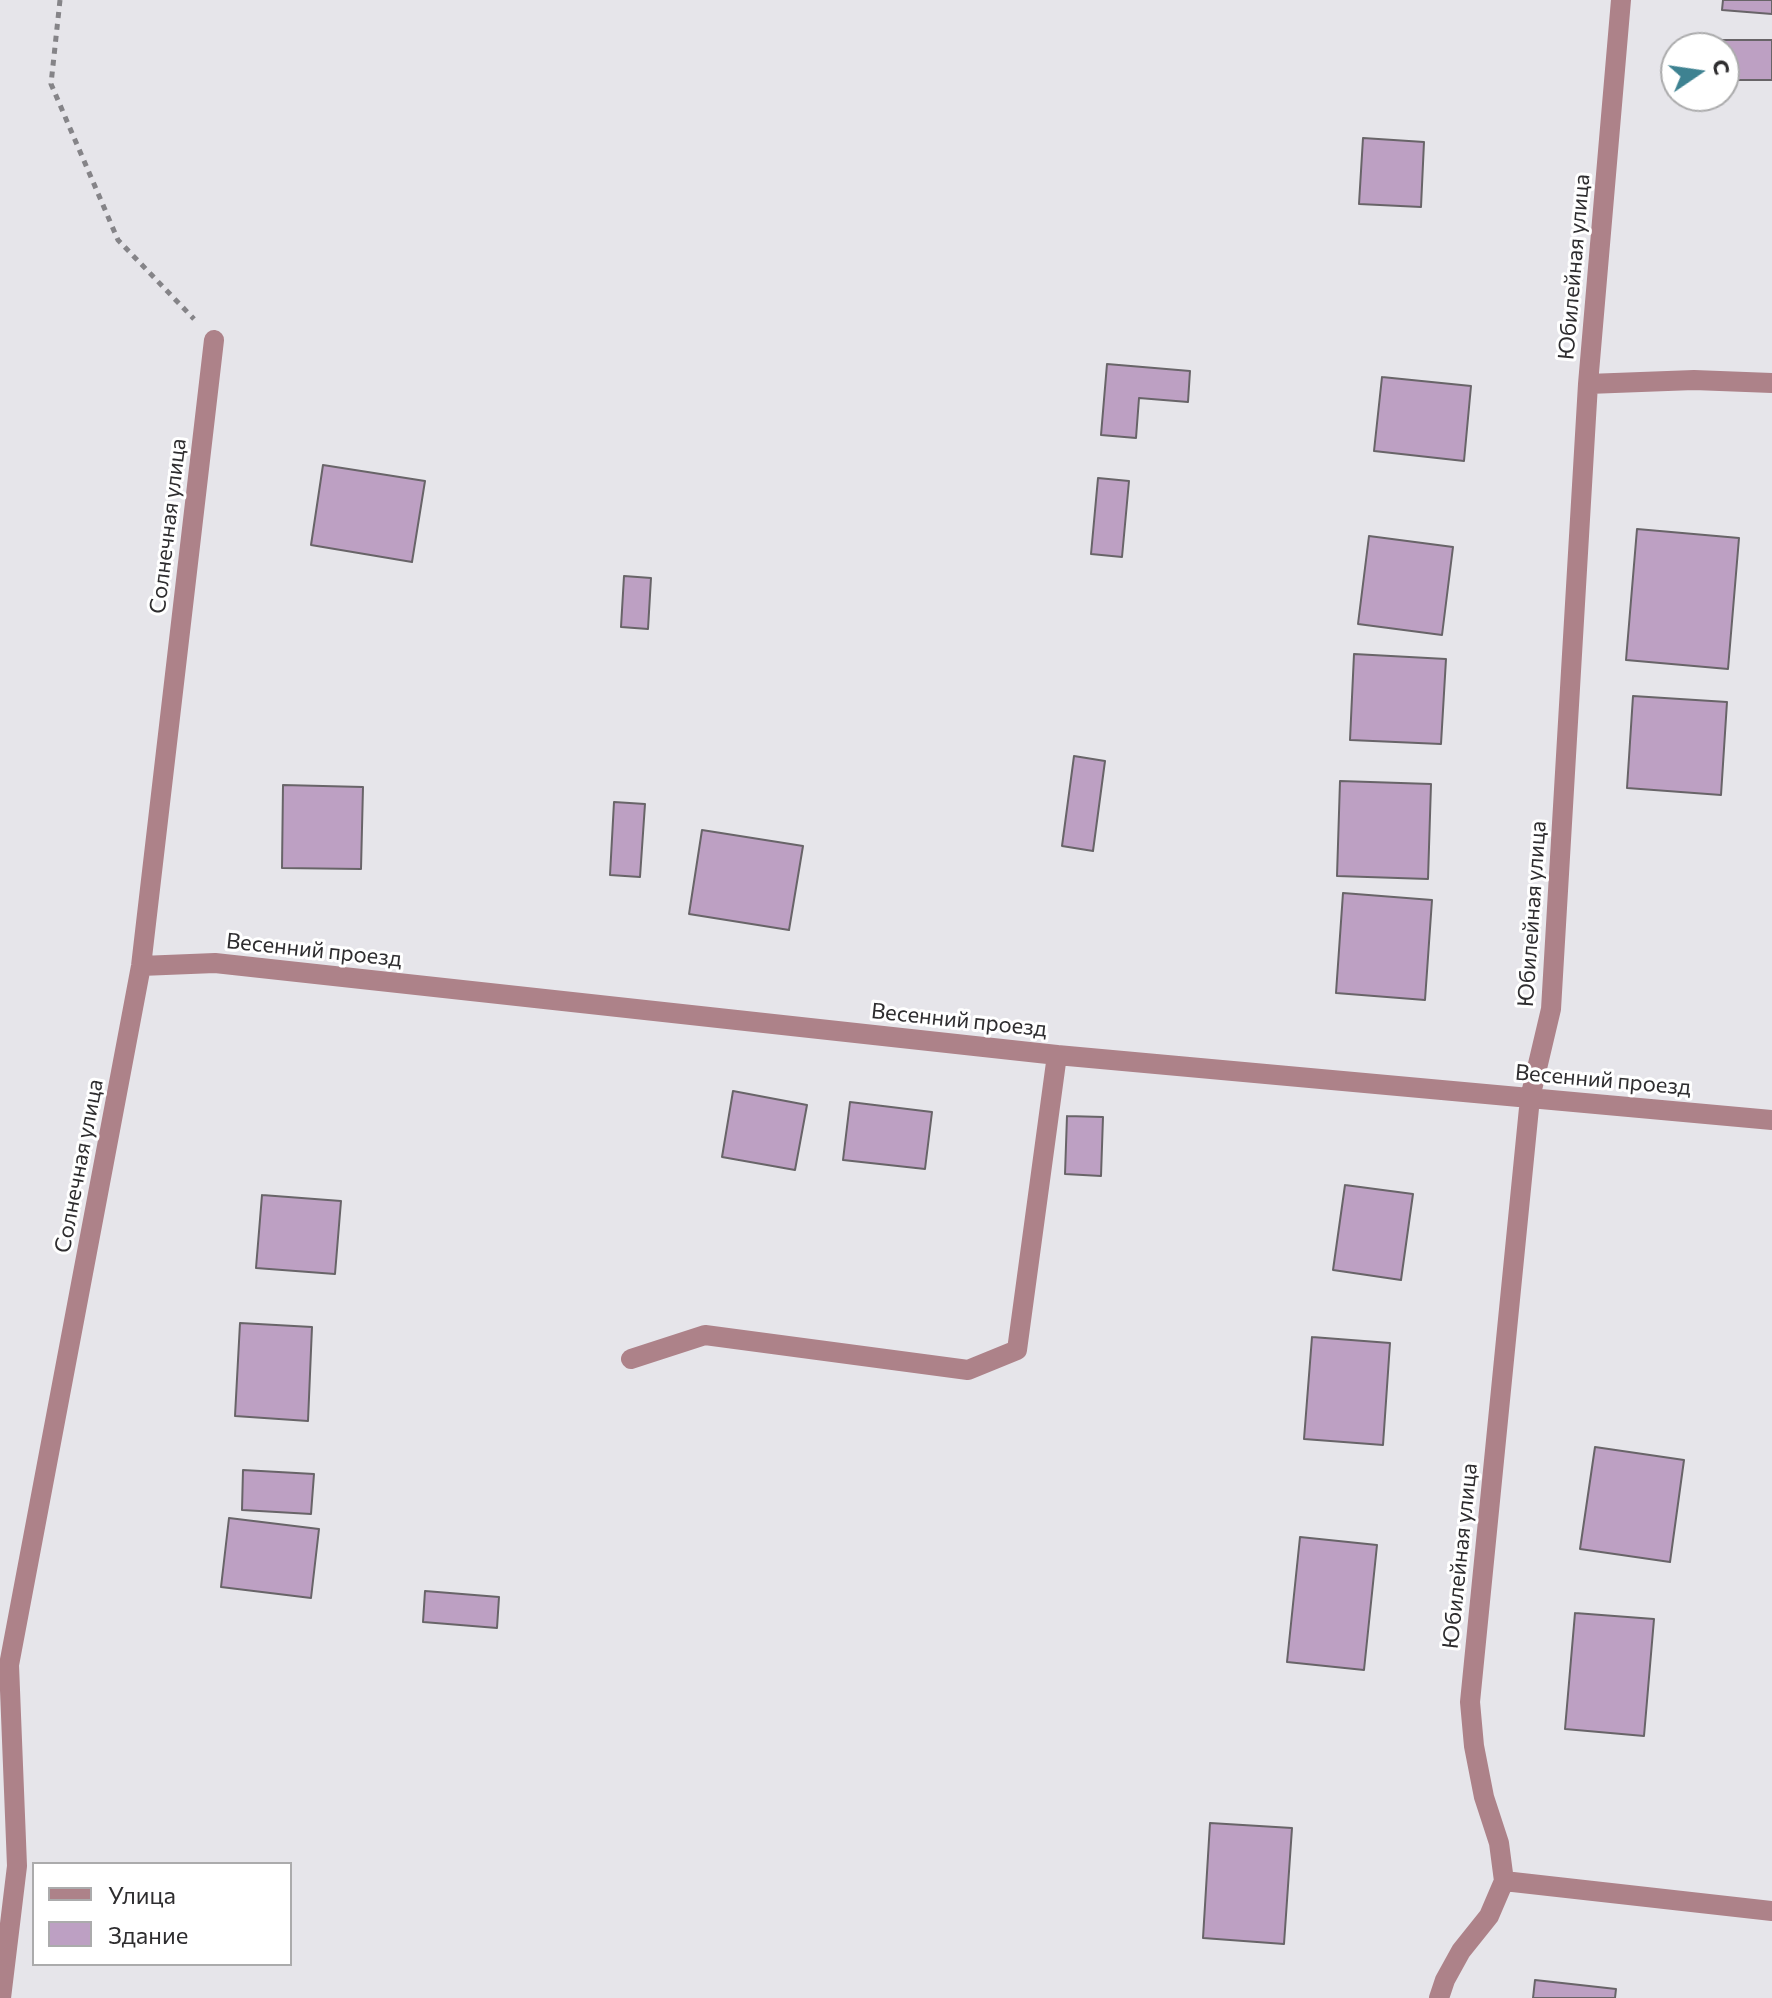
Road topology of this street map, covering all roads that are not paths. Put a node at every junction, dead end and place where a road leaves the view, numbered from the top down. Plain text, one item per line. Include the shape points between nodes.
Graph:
1 (1621, 0) edge
2 (214, 340) road end
3 (1772, 383) edge
4 (1588, 384) junction
5 (141, 966) junction
6 (1057, 1055) junction
7 (1530, 1098) junction
8 (1772, 1120) edge
9 (631, 1359) dead end
10 (1504, 1881) junction
11 (1772, 1911) edge
12 (1, 1998) edge
13 (1439, 1998) edge

1 - 4 street, Юбилейная улица
2 - 5 street, Солнечная улица
3 - 4 street
4 - 7 street, Юбилейная улица via 1551,1009
5 - 6 street, Весенний проезд via 215,963
5 - 12 street, Солнечная улица via 9,1665 17,1866
6 - 7 street, Весенний проезд
6 - 9 street via 1017,1350 968,1370 705,1335
7 - 8 street, Весенний проезд
7 - 10 street, Юбилейная улица via 1470,1702 1474,1746
10 - 11 street
10 - 13 street

